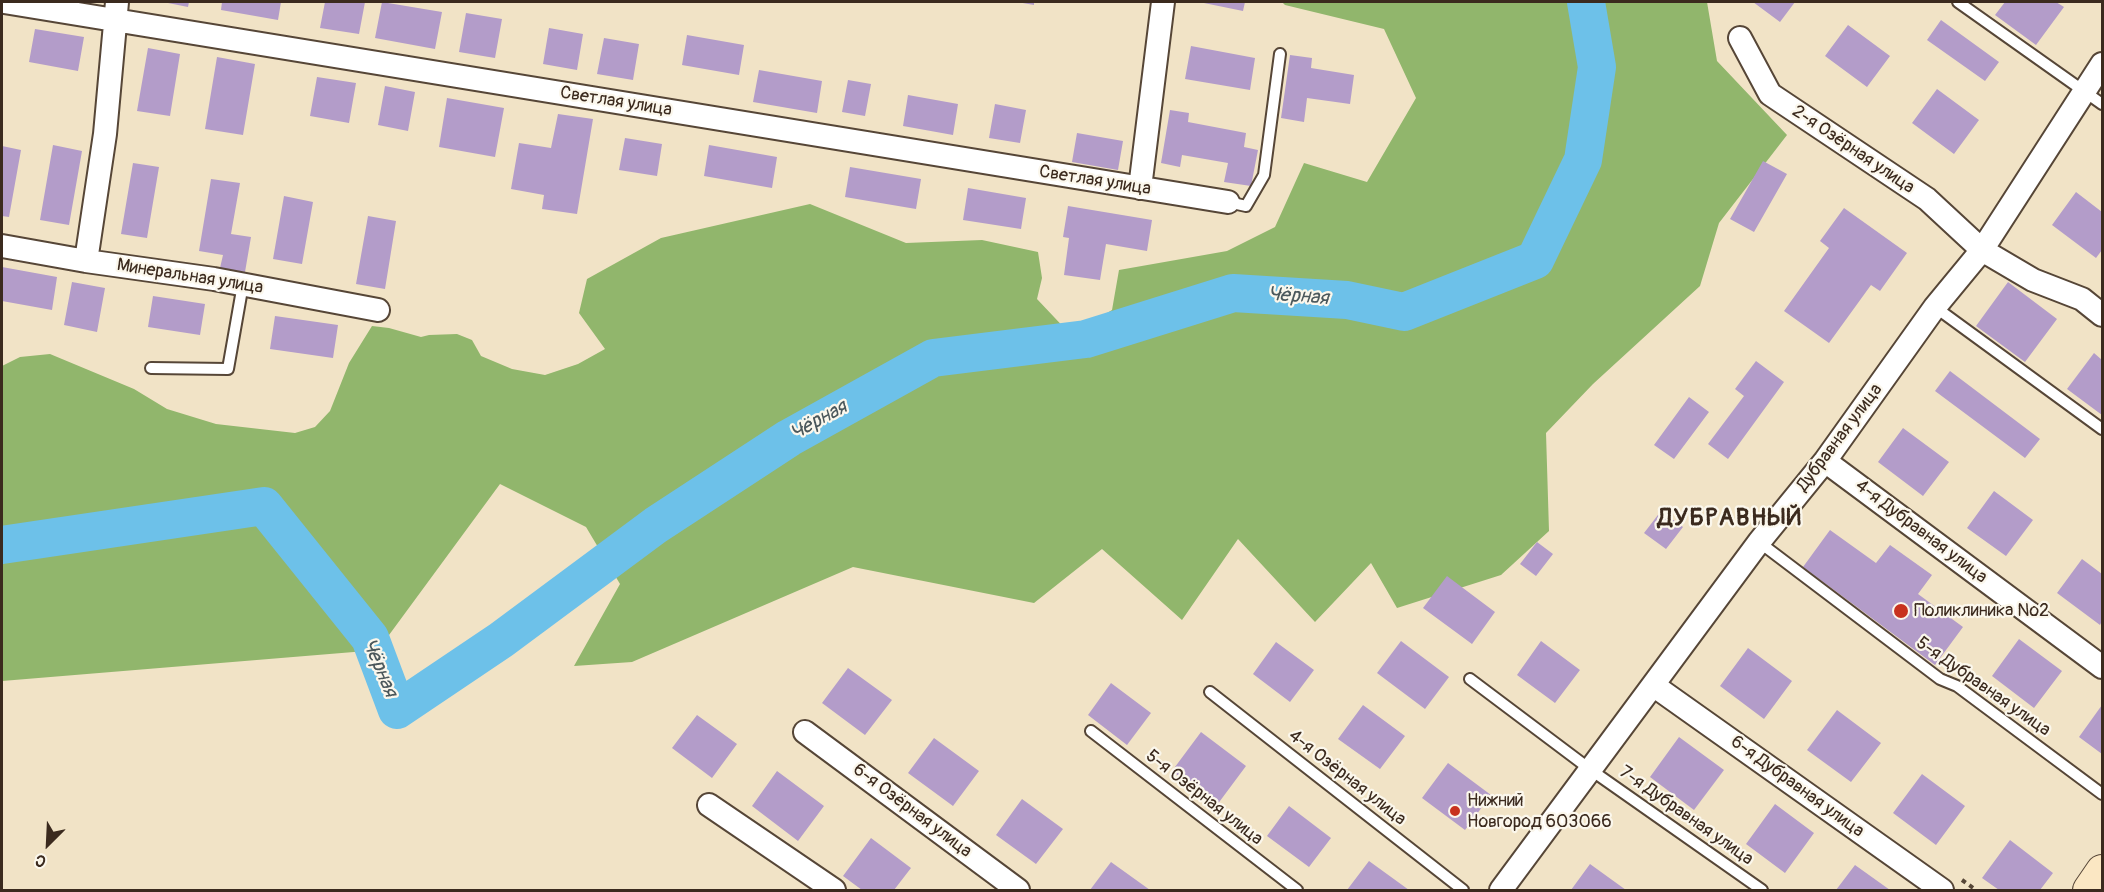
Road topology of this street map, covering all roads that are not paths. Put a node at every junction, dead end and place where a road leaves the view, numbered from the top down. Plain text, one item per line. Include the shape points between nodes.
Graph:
1 (4, 2) edge
2 (1162, 2) edge
3 (1958, 2) edge
4 (116, 10) edge
5 (1740, 38) dead end
6 (1280, 54) dead end
7 (2103, 64) edge
8 (2094, 98) edge
9 (1140, 188) junction
10 (1228, 202) joint
11 (2, 246) edge
12 (1982, 250) junction
13 (86, 261) junction
14 (243, 284) junction
15 (1935, 307) junction
16 (378, 310) dead end
17 (2103, 315) edge
18 (151, 368) dead end
19 (2103, 429) edge
20 (1825, 461) junction
21 (1759, 542) junction
22 (2103, 667) edge
23 (1470, 679) dead end
24 (1653, 685) junction
25 (1210, 692) dead end
26 (1091, 731) dead end
27 (805, 732) dead end
28 (1591, 770) junction
29 (2103, 794) edge
30 (709, 804) dead end
31 (2103, 871) edge
32 (834, 891) edge
33 (1018, 891) edge
34 (1297, 891) edge
35 (1463, 891) edge
36 (1501, 891) edge
37 (1762, 891) edge
38 (1942, 891) edge
39 (2089, 891) edge

1 - 4 street, Светлая улица
2 - 9 street
3 - 8 lane
4 - 9 street, Светлая улица
4 - 13 street via 105,134
5 - 12 street, 2-я Озёрная улица via 1770,94 1927,199
6 - 10 lane via 1264,176 1246,206
7 - 8 street, Дубравная улица
8 - 12 street, Дубравная улица
9 - 10 street, Светлая улица
11 - 13 street, Минеральная улица
12 - 15 street, Дубравная улица
12 - 17 street, 2-я Озёрная улица via 2033,280 2082,299
13 - 14 street, Минеральная улица
14 - 16 street, Минеральная улица
14 - 18 lane via 228,369
15 - 19 lane
15 - 20 street, Дубравная улица
20 - 21 street, Дубравная улица
20 - 22 street, 4-я Дубравная улица
21 - 24 street, Дубравная улица
21 - 29 lane, 5-я Дубравная улица via 1940,679 1957,686
23 - 28 lane, 7-я Дубравная улица
24 - 28 street, Дубравная улица
24 - 38 street, 6-я Дубравная улица
25 - 35 lane, 4-я Озёрная улица
26 - 34 lane, 5-я Озёрная улица
27 - 33 street, 6-я Озёрная улица
28 - 36 street, Дубравная улица
28 - 37 lane, 7-я Дубравная улица
30 - 32 street
31 - 39 street

